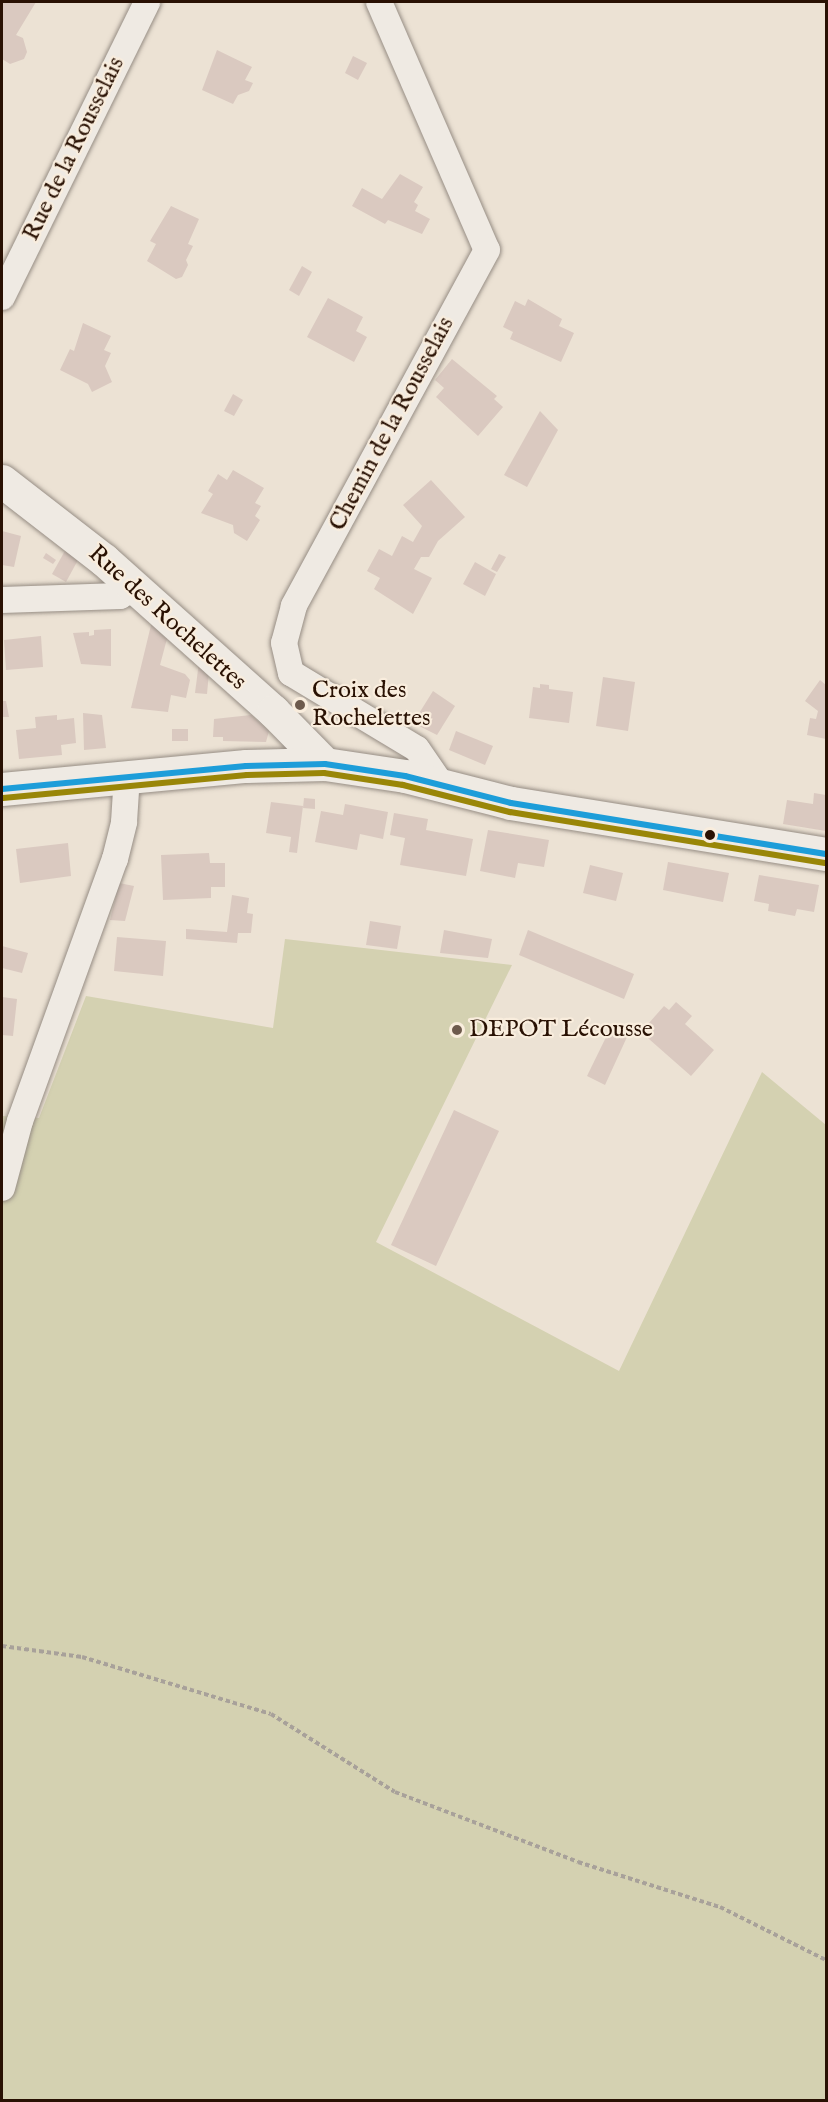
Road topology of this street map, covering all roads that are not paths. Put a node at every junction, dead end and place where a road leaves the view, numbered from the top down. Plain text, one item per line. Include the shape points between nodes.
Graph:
1 (147, 2) edge
2 (379, 2) edge
3 (2, 297) edge
4 (2, 481) edge
5 (134, 588) junction
6 (2, 600) edge
7 (325, 764) junction
8 (127, 776) junction
9 (443, 787) junction
10 (2, 789) edge
11 (826, 854) edge
12 (2, 1188) edge

1 - 3 street, Rue de la Rousselais
2 - 9 street, Chemin de la Rousselais via 488,250 294,606 284,643 291,673 417,749
4 - 5 main road, Rue des Rochelettes
5 - 6 street via 120,596
5 - 7 main road, Rue des Rochelettes via 273,711
7 - 8 main road
7 - 9 main road via 405,776
8 - 10 main road
8 - 12 street via 124,822 115,859 20,1121
9 - 11 main road via 511,803

